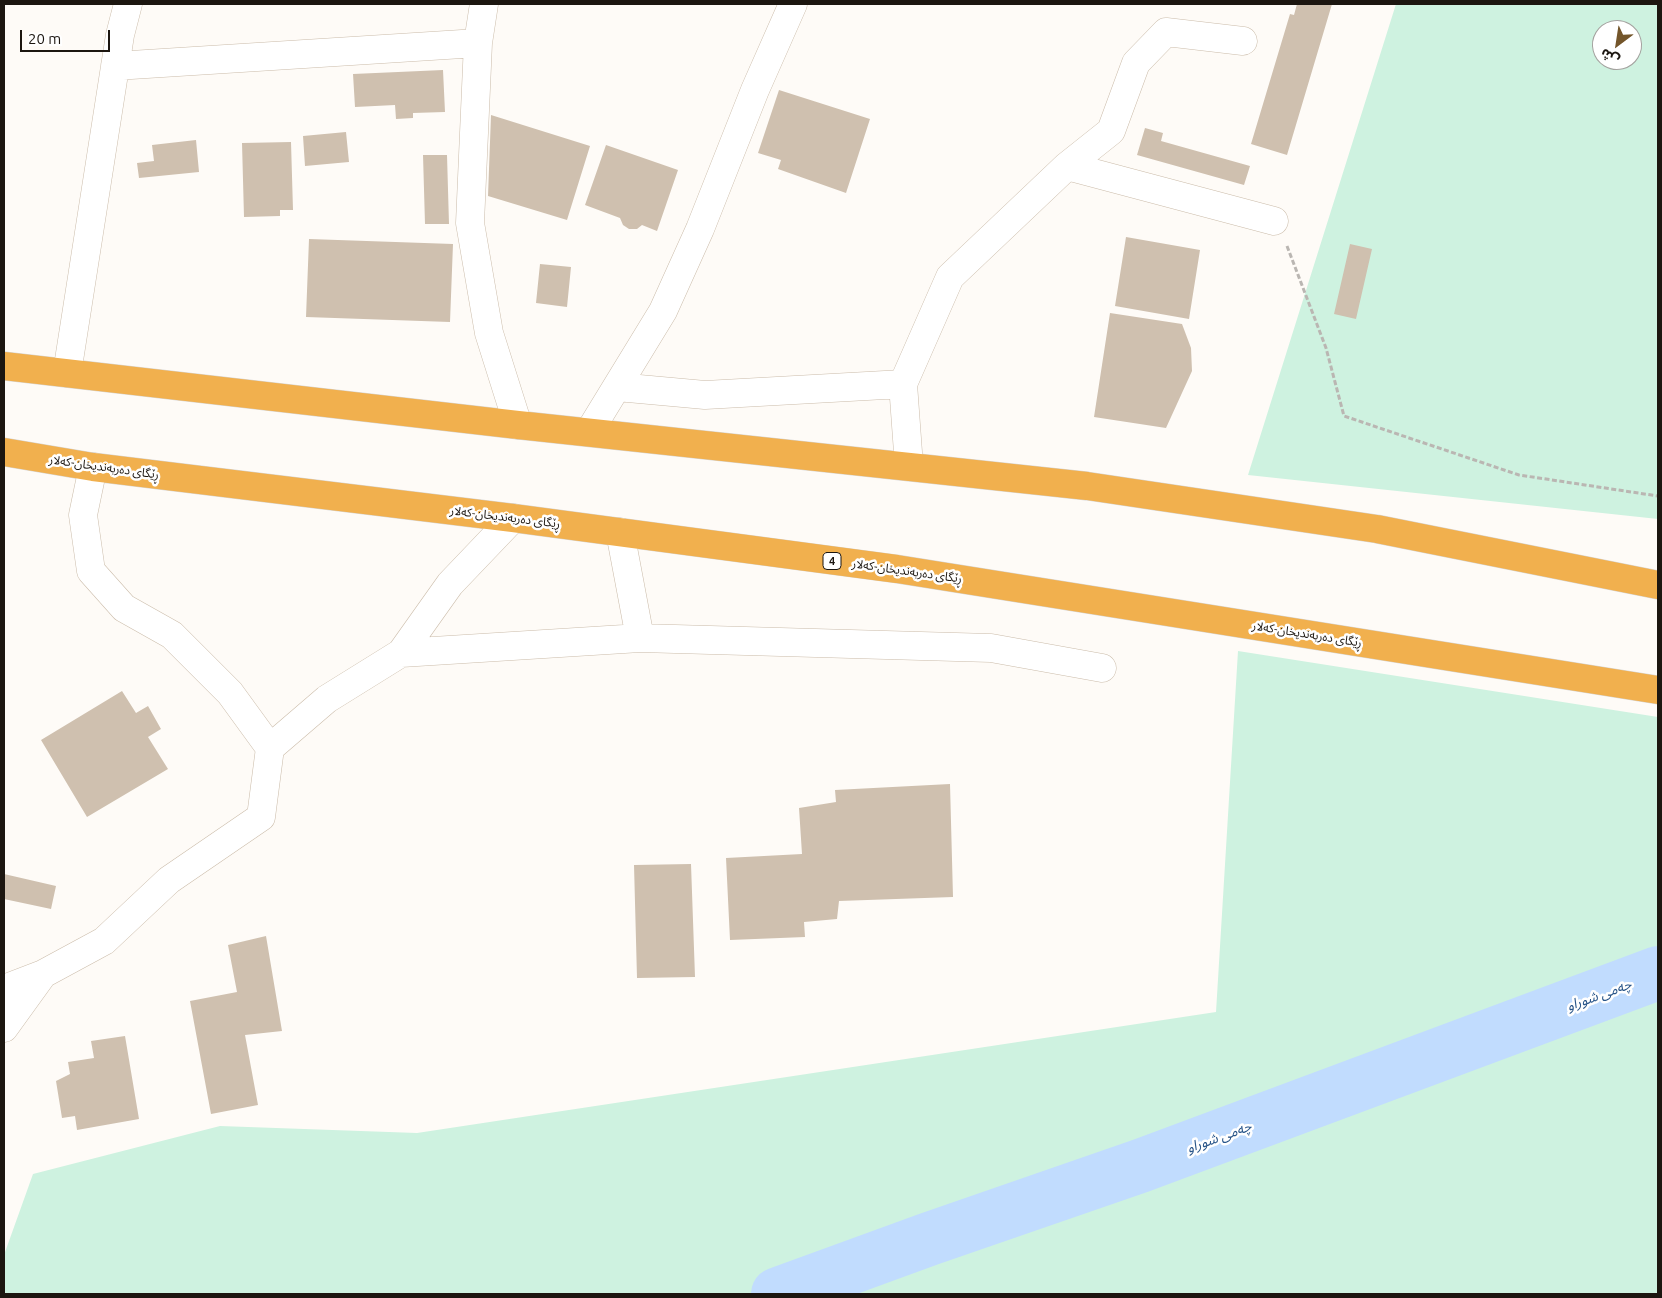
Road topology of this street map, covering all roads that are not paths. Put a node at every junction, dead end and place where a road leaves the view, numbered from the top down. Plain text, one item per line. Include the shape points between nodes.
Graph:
1 (128, 4) edge
2 (484, 4) edge
3 (793, 4) edge
4 (1243, 41) dead end
5 (478, 43) junction
6 (115, 66) junction
7 (1067, 166) junction
8 (1274, 221) road end
9 (4, 366) edge
10 (67, 373) junction
11 (903, 384) junction
12 (617, 386) junction
13 (518, 425) junction
14 (589, 432) junction
15 (4, 452) edge
16 (909, 466) junction
17 (93, 467) junction
18 (513, 518) junction
19 (620, 532) junction
20 (1658, 585) edge
21 (640, 638) junction
22 (401, 653) junction
23 (1102, 668) dead end
24 (1658, 690) edge
25 (270, 748) junction
26 (43, 974) junction
27 (4, 989) edge
28 (4, 1028) edge

1 - 6 street
2 - 5 street
3 - 12 street via 663,311
4 - 7 street via 1166,32 1136,63 1111,131
5 - 6 street
5 - 13 street via 470,223 489,333
6 - 10 street
7 - 8 street
7 - 11 street via 950,278
9 - 10 highway
10 - 13 highway
11 - 12 street via 705,395
11 - 16 street
12 - 14 street
13 - 14 highway
14 - 16 highway
15 - 17 highway, ڕێگای دەربەندیخان-کەلار / 4
16 - 20 highway via 1087,486 1377,529
17 - 18 highway, ڕێگای دەربەندیخان-کەلار / 4
17 - 25 street via 83,515 91,571 124,608 172,635 230,693
18 - 19 highway, ڕێگای دەربەندیخان-کەلار / 4
18 - 22 street via 450,584
19 - 21 street
19 - 24 highway, ڕێگای دەربەندیخان-کەلار / 4 via 896,569
21 - 22 street
21 - 23 street via 991,648
22 - 25 street via 327,699
25 - 26 street via 261,817 169,880 104,940
26 - 27 street
26 - 28 street

